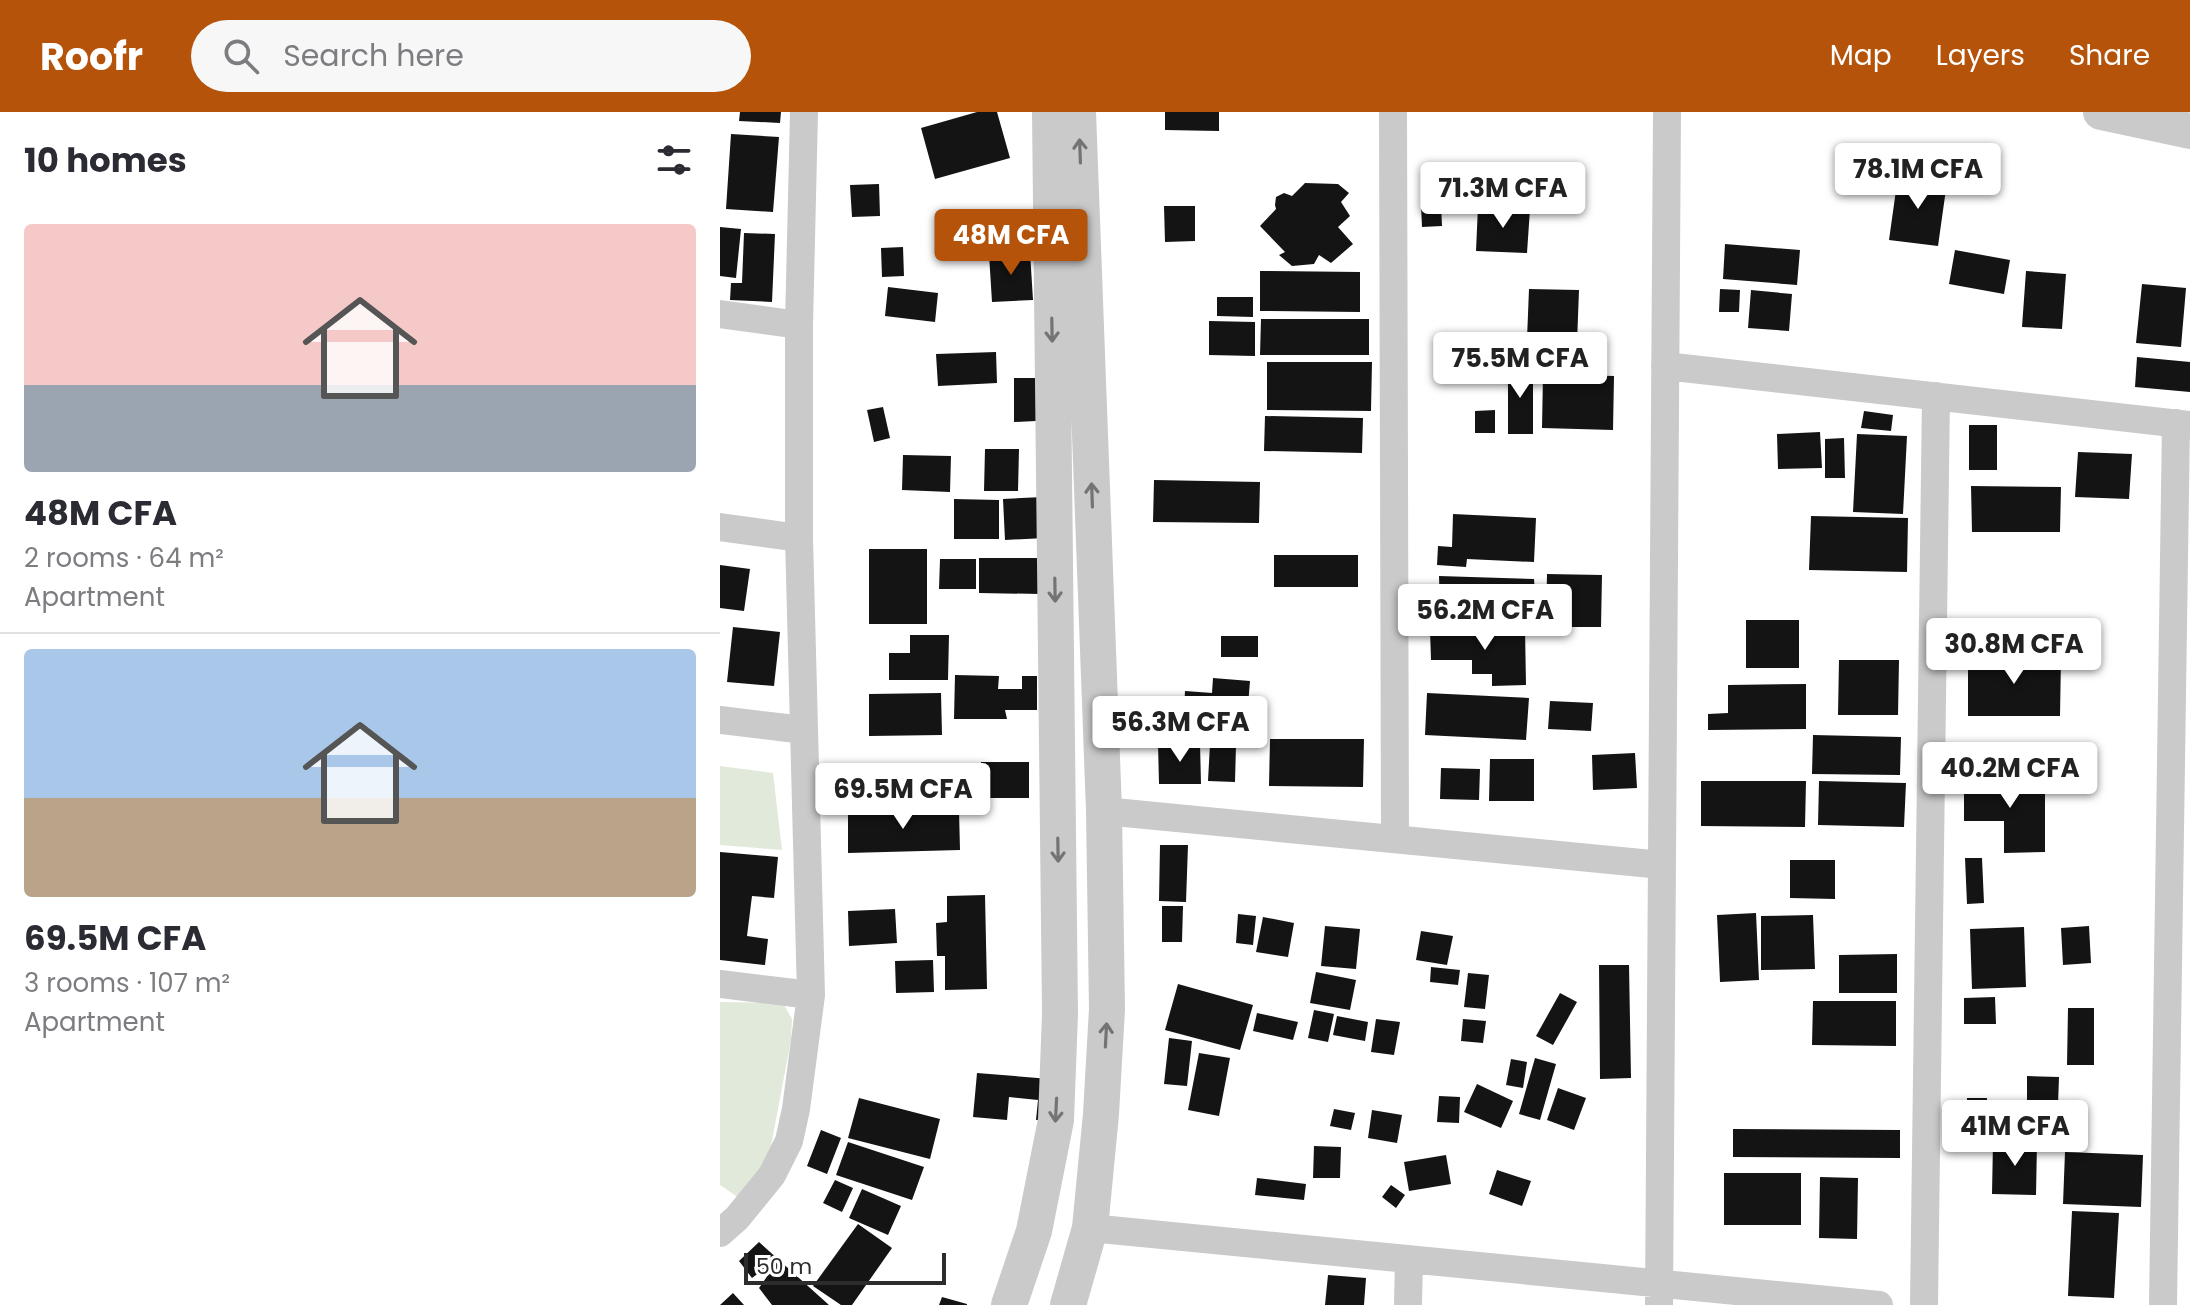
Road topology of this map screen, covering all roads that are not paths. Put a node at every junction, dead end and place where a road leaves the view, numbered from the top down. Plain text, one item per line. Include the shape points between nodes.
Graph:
1 (804, 112) edge
2 (1050, 112) edge
3 (1078, 112) edge
4 (1393, 112) edge
5 (1667, 112) edge
6 (2101, 112) edge
7 (2190, 131) edge
8 (720, 314) edge
9 (799, 325) junction
10 (1665, 366) junction
11 (1936, 396) junction
12 (2183, 424) edge
13 (720, 527) edge
14 (799, 538) junction
15 (720, 720) edge
16 (804, 730) junction
17 (1104, 811) junction
18 (1395, 839) junction
19 (1662, 865) junction
20 (720, 984) edge
21 (811, 995) junction
22 (1090, 1228) junction
23 (720, 1233) edge
24 (1409, 1259) junction
25 (1658, 1294) edge
26 (1009, 1305) edge
27 (1068, 1305) edge
28 (1408, 1305) edge
29 (1879, 1305) edge
30 (1924, 1305) edge
31 (2163, 1305) edge

1 - 9 street
2 -> 26 street via 1060,1014 1056,1120 1034,1231
17 -> 3 street
4 - 18 street
5 - 10 street
6 - 7 street
8 - 9 street
9 - 14 street
10 - 11 street
10 - 19 street
11 - 12 street
11 - 30 street
12 - 31 street
13 - 14 street
14 - 16 street
15 - 16 street
16 - 21 street
17 - 18 street
22 -> 17 street via 1107,1009
18 - 19 street
19 - 25 street
20 - 21 street
21 - 23 street via 789,1141 772,1175
22 - 24 street
22 - 27 street
24 - 25 street
24 - 28 street
25 - 29 street

